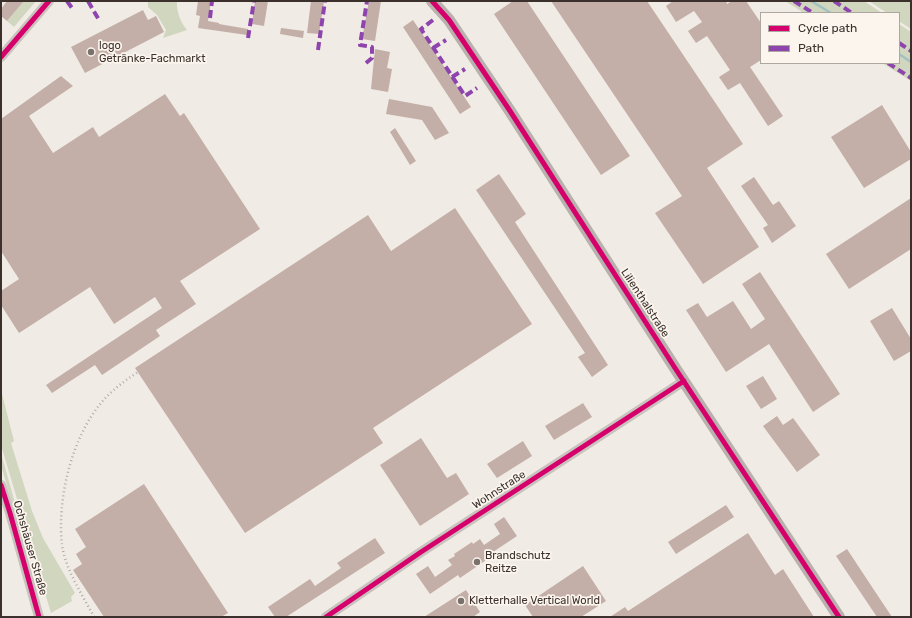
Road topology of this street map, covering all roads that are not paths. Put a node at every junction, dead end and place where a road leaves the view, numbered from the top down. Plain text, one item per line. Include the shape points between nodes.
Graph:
1 (432, 1) edge
2 (48, 2) edge
3 (1, 57) edge
4 (684, 381) junction
5 (1, 485) edge
6 (39, 617) edge
7 (326, 617) edge
8 (840, 617) edge

1 - 4 main road, Lilienthalstraße via 449,20 510,110
2 - 3 street
4 - 7 street, Wohnstraße
4 - 8 main road, Lilienthalstraße
5 - 6 street, Ochshäuser Straße

